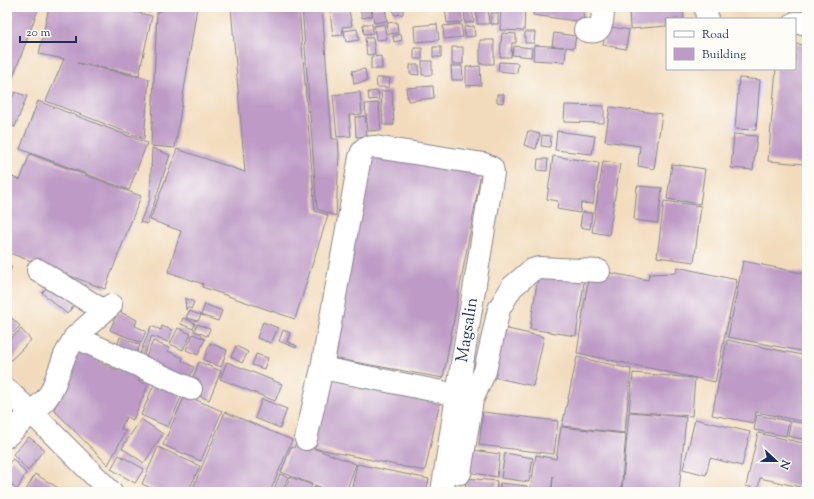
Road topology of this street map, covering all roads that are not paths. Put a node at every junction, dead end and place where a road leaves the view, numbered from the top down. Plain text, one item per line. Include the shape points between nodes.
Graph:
1 (603, 7) edge
2 (706, 7) edge
3 (706, 18) edge
4 (796, 23) edge
5 (807, 23) edge
6 (585, 30) dead end
7 (38, 270) dead end
8 (599, 271) dead end
9 (75, 337) junction
10 (322, 368) junction
11 (191, 389) dead end
12 (7, 390) edge
13 (457, 394) junction
14 (32, 413) junction
15 (7, 436) edge
16 (306, 439) dead end
17 (111, 492) edge
18 (442, 492) edge
19 (458, 492) edge

1 - 6 street via 599,30
2 - 3 street
4 - 5 street
7 - 9 street via 107,308
8 - 19 street via 538,268 512,287 500,308 485,371 472,400
9 - 11 street
9 - 14 street via 65,355 52,390
10 - 13 street
10 - 13 street, Magsalin via 360,158 365,148 375,147 484,164 492,168 493,178
10 - 16 street
12 - 14 street
13 - 18 street, Magsalin
14 - 15 street
14 - 17 street

